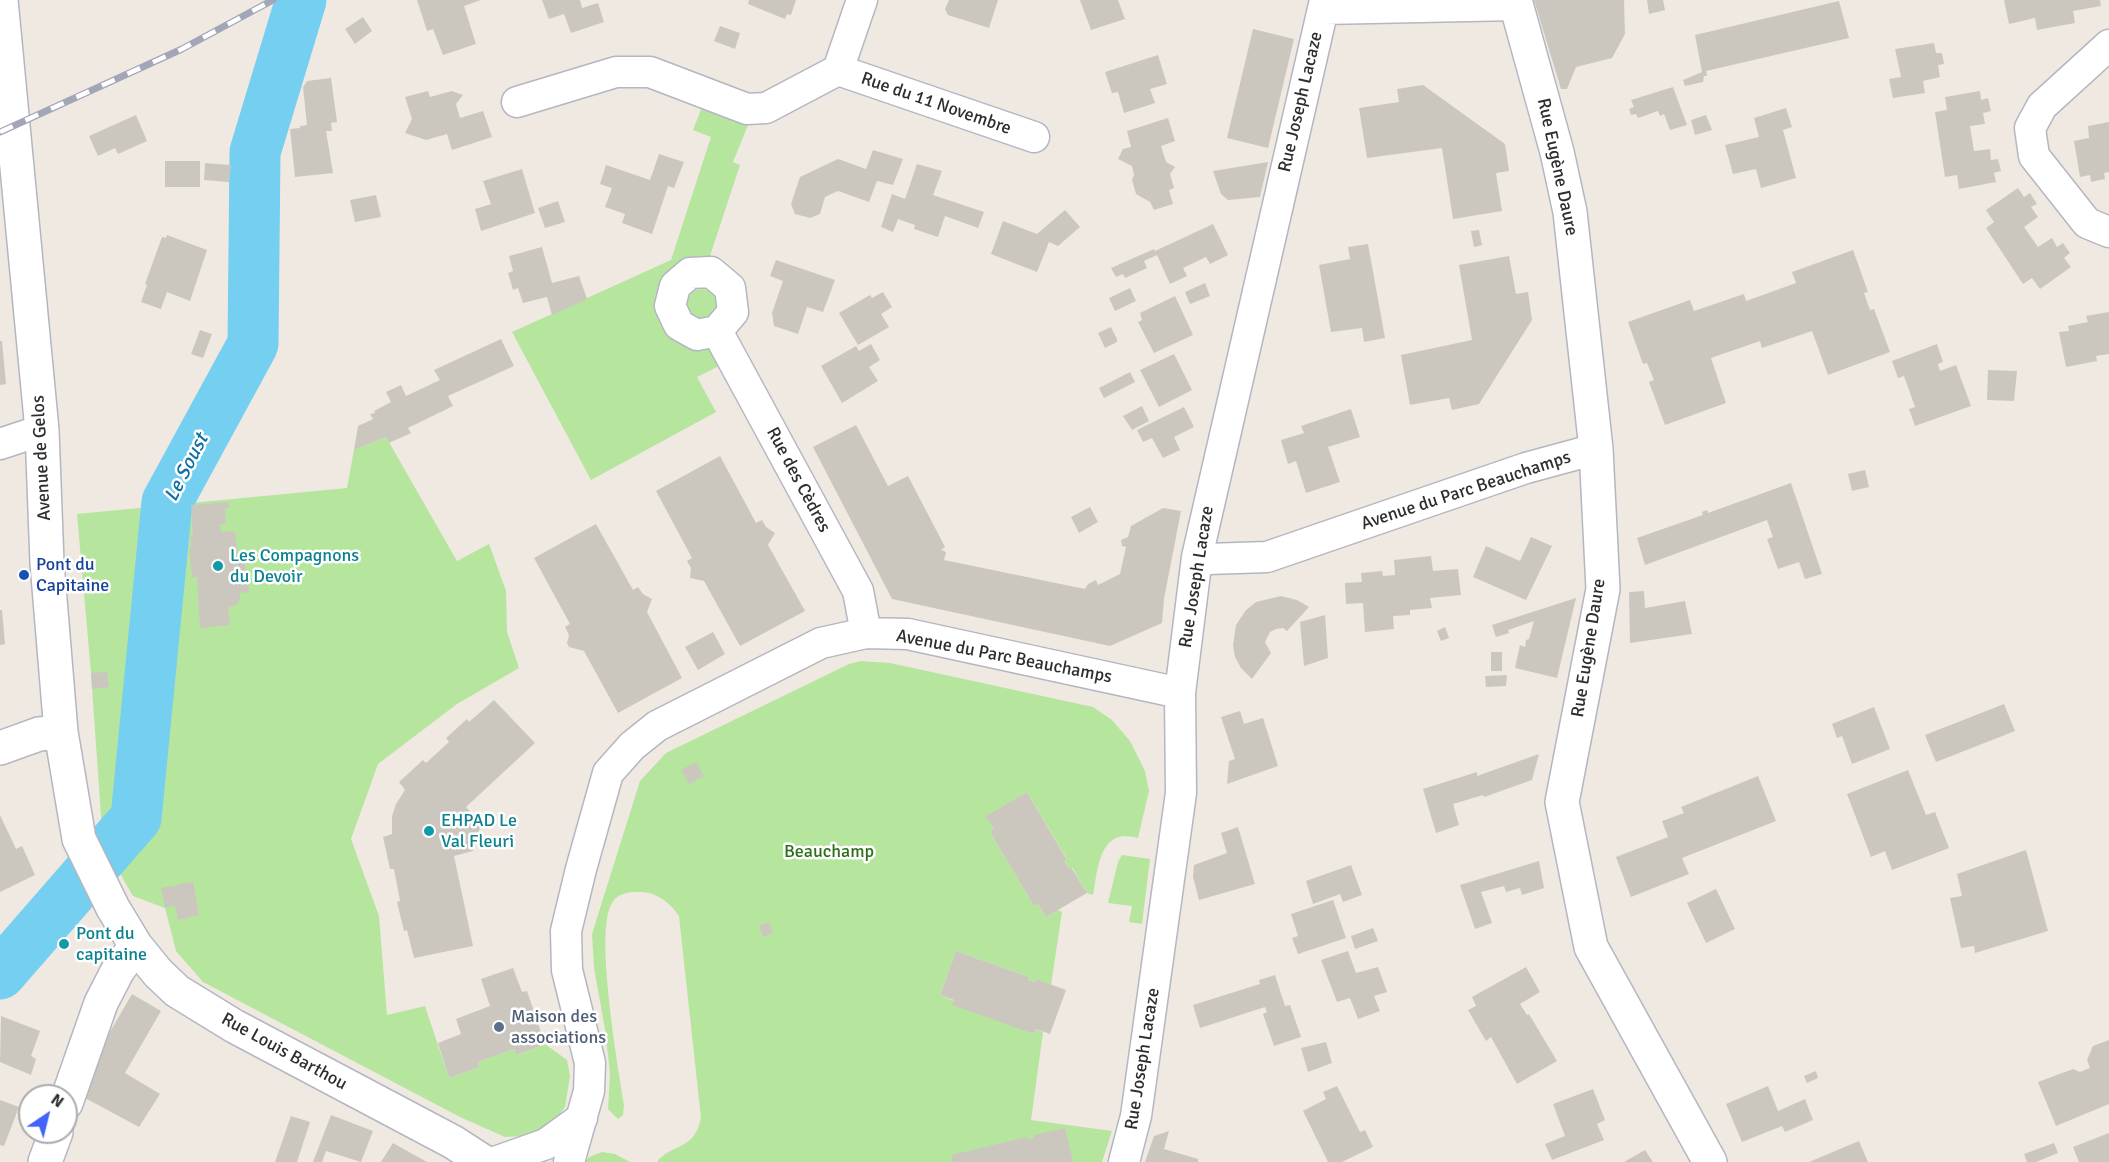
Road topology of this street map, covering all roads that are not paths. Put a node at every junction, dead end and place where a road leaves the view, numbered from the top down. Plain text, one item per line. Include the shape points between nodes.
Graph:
1 (1, 0) edge
2 (862, 0) edge
3 (1516, 3) edge
4 (1324, 4) edge
5 (2109, 45) edge
6 (838, 70) junction
7 (517, 102) dead end
8 (1034, 137) dead end
9 (2109, 232) edge
10 (717, 331) dead end
11 (42, 430) junction
12 (0, 444) edge
13 (1596, 449) junction
14 (1197, 557) junction
15 (866, 633) junction
16 (1180, 693) junction
17 (61, 732) junction
18 (0, 748) edge
19 (113, 908) joint
20 (136, 946) junction
21 (73, 1084) edge
22 (582, 1118) junction
23 (52, 1144) edge
24 (45, 1162) edge
25 (484, 1162) edge
26 (495, 1162) edge
27 (569, 1162) edge
28 (1124, 1162) edge
29 (1710, 1162) edge

1 - 11 street, Avenue de Gelos
2 - 6 street, Rue du 11 Novembre
3 - 4 street
3 - 13 street, Rue Eugène Daure via 1570,212
4 - 14 street, Rue Joseph Lacaze
5 - 9 street via 2042,106 2030,128 2034,156 2087,224
6 - 7 street, Rue du 11 Novembre via 766,108 747,109 650,72 616,72
6 - 8 street, Rue du 11 Novembre
10 - 15 street, Rue des Cèdres via 858,591
11 - 12 street
11 - 17 street, Avenue de Gelos via 47,563
13 - 14 street, Avenue du Parc Beauchamps via 1526,468 1267,557
13 - 29 street, Rue Eugène Daure via 1603,589 1562,802 1591,947
14 - 16 street, Rue Joseph Lacaze
15 - 16 street, Avenue du Parc Beauchamps via 908,634
15 - 22 street, Avenue du Parc Beauchamps via 821,643 657,726 608,773 566,931 567,970 590,1063 589,1091
16 - 28 street, Rue Joseph Lacaze via 1180,793 1136,1116
17 - 18 street via 39,734
17 - 19 street, Avenue de Gelos via 79,839
19 - 20 street, Rue Louis Barthou
20 - 21 street via 118,969 101,1003
20 - 25 street, Rue Louis Barthou via 177,991
22 - 26 street via 546,1144
22 - 27 street, Avenue du Parc Beauchamps
23 - 24 street

